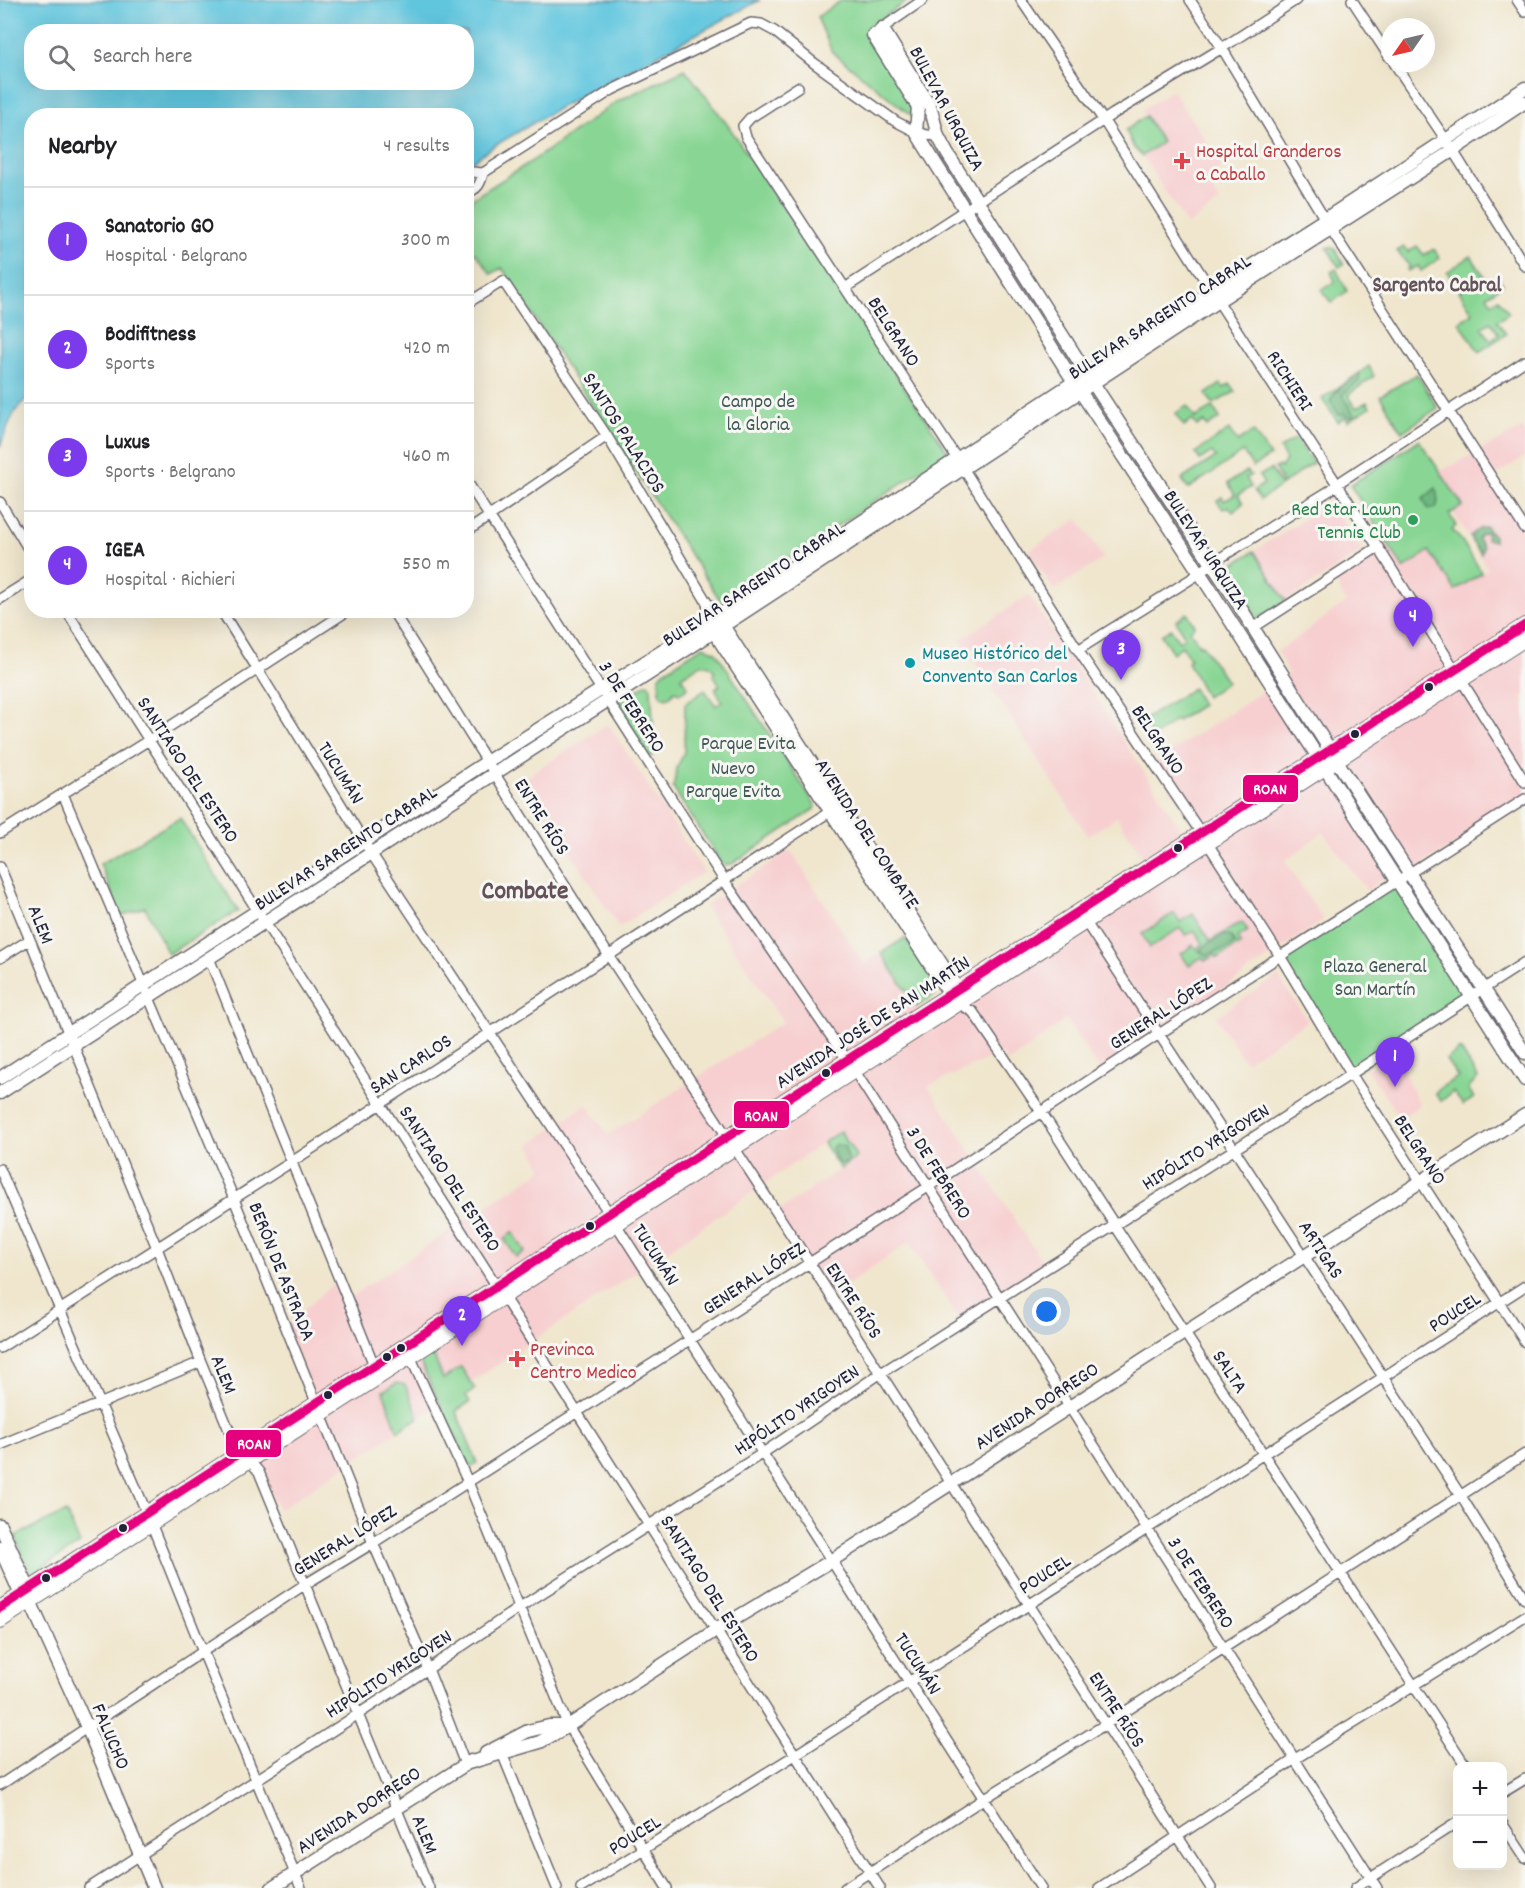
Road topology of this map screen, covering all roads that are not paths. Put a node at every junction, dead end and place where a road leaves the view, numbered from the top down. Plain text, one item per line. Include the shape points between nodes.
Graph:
1 (923, 0) edge
2 (1021, 0) edge
3 (1190, 0) edge
4 (1296, 0) edge
5 (1352, 0) edge
6 (1517, 0) edge
7 (1525, 12) edge
8 (878, 32) junction
9 (1381, 44) edge
10 (1222, 48) junction
11 (1400, 72) edge
12 (798, 87) dead end
13 (1525, 88) edge
14 (1525, 102) edge
15 (1104, 121) junction
16 (916, 132) junction
17 (938, 136) junction
18 (1444, 140) junction
19 (1452, 151) junction
20 (474, 172) edge
21 (483, 173) junction
22 (474, 189) edge
23 (978, 201) junction
24 (965, 210) junction
25 (1328, 224) junction
26 (1525, 266) edge
27 (845, 288) junction
28 (1215, 296) junction
29 (474, 299) edge
30 (1525, 361) edge
31 (1090, 378) junction
32 (1077, 387) junction
33 (1448, 411) junction
34 (607, 436) junction
35 (960, 464) junction
36 (1337, 484) junction
37 (474, 492) edge
38 (0, 502) edge
39 (490, 516) junction
40 (474, 527) edge
41 (1525, 529) edge
42 (24, 542) edge
43 (1378, 547) junction
44 (1212, 563) junction
45 (1199, 572) junction
46 (24, 584) edge
47 (0, 599) edge
48 (709, 606) joint
49 (71, 618) edge
50 (226, 618) edge
51 (337, 618) edge
52 (397, 618) edge
53 (716, 624) junction
54 (1525, 625) edge
55 (1253, 628) junction
56 (1525, 639) edge
57 (1078, 650) junction
58 (257, 670) junction
59 (1458, 675) junction
60 (605, 695) junction
61 (149, 740) junction
62 (1327, 759) junction
63 (488, 761) junction
64 (495, 773) junction
65 (1525, 782) edge
66 (63, 794) junction
67 (1525, 799) edge
68 (835, 808) junction
69 (0, 833) edge
70 (1204, 838) junction
71 (364, 842) junction
72 (372, 853) junction
73 (0, 867) edge
74 (1409, 873) junction
75 (724, 880) junction
76 (1397, 881) junction
77 (258, 911) junction
78 (1086, 921) junction
79 (265, 922) junction
80 (29, 940) junction
81 (609, 956) junction
82 (1280, 956) junction
83 (0, 958) edge
84 (209, 958) junction
85 (1525, 962) edge
86 (144, 985) junction
87 (1483, 988) junction
88 (957, 996) junction
89 (1471, 996) junction
90 (150, 997) junction
91 (490, 1033) junction
92 (68, 1034) junction
93 (1159, 1034) junction
94 (73, 1046) junction
95 (1525, 1053) edge
96 (850, 1065) junction
97 (1351, 1074) junction
98 (0, 1078) edge
99 (1525, 1080) edge
100 (0, 1093) edge
101 (381, 1103) junction
102 (1042, 1113) junction
103 (1525, 1115) edge
104 (730, 1142) junction
105 (1235, 1149) junction
106 (290, 1163) junction
107 (0, 1169) edge
108 (1420, 1182) junction
109 (928, 1187) junction
110 (234, 1199) junction
111 (613, 1218) junction
112 (1114, 1225) junction
113 (157, 1248) junction
114 (1304, 1256) junction
115 (809, 1262) junction
116 (1525, 1286) edge
117 (501, 1290) junction
118 (998, 1298) junction
119 (1500, 1303) junction
120 (61, 1310) junction
121 (1184, 1333) junction
122 (690, 1339) junction
123 (1525, 1342) edge
124 (0, 1348) edge
125 (410, 1356) junction
126 (201, 1362) junction
127 (374, 1365) junction
128 (881, 1373) junction
129 (1383, 1378) junction
130 (99, 1403) junction
131 (1069, 1407) junction
132 (319, 1408) junction
133 (577, 1412) junction
134 (0, 1444) edge
135 (763, 1453) junction
136 (1264, 1454) junction
137 (1525, 1454) edge
138 (246, 1455) junction
139 (468, 1482) junction
140 (951, 1483) junction
141 (1461, 1496) junction
142 (149, 1518) junction
143 (0, 1525) edge
144 (651, 1526) junction
145 (1146, 1528) junction
146 (373, 1543) junction
147 (0, 1548) edge
148 (831, 1561) junction
149 (1341, 1573) junction
150 (304, 1586) junction
151 (26, 1595) junction
152 (1525, 1599) edge
153 (1029, 1605) junction
154 (520, 1607) junction
155 (0, 1608) edge
156 (1525, 1616) edge
157 (0, 1621) edge
158 (716, 1630) junction
159 (1223, 1649) junction
160 (203, 1652) junction
161 (428, 1670) junction
162 (909, 1680) junction
163 (1414, 1685) junction
164 (359, 1714) junction
165 (1106, 1724) junction
166 (568, 1726) junction
167 (87, 1727) junction
168 (516, 1737) junction
169 (502, 1753) junction
170 (795, 1755) junction
171 (1295, 1759) junction
172 (1463, 1762) edge
173 (465, 1764) junction
174 (257, 1779) junction
175 (1525, 1779) edge
176 (0, 1785) edge
177 (1507, 1790) edge
178 (985, 1798) junction
179 (396, 1808) junction
180 (1453, 1825) edge
181 (1507, 1829) edge
182 (1179, 1837) junction
183 (643, 1850) junction
184 (141, 1855) junction
185 (1525, 1858) edge
186 (870, 1872) junction
187 (295, 1873) junction
188 (1371, 1878) junction
189 (89, 1888) edge
190 (154, 1888) edge
191 (273, 1888) edge
192 (301, 1888) edge
193 (429, 1888) edge
194 (558, 1888) edge
195 (581, 1888) edge
196 (667, 1888) edge
197 (845, 1888) edge
198 (880, 1888) edge
199 (1041, 1888) edge
200 (1099, 1888) edge
201 (1211, 1888) edge
202 (1355, 1888) edge
203 (1377, 1888) edge

1 - 8 street
2 - 15 street, RICHIERI
3 - 10 street
4 - 10 street
5 - 9 street
6 - 7 street
8 - 16 main road, BULEVAR URQUIZA via 918,106
8 - 17 main road, BULEVAR URQUIZA via 930,106
10 - 15 street
10 - 25 street
11 - 18 street
12 - 27 street, BELGRANO via 743,126 746,137
13 - 18 main road, BULEVAR SARGENTO CABRAL
14 - 19 main road, BULEVAR SARGENTO CABRAL
15 - 23 street
15 - 28 street, RICHIERI
16 - 17 street
16 - 21 street via 774,31 751,23 612,90
16 - 24 main road, BULEVAR URQUIZA
17 - 23 main road, BULEVAR URQUIZA
18 - 19 street
18 - 25 main road, BULEVAR SARGENTO CABRAL
19 - 25 main road, BULEVAR SARGENTO CABRAL
19 - 26 street
20 - 21 street
21 - 22 street
23 - 24 street
23 - 31 main road, BULEVAR URQUIZA
24 - 27 street
24 - 32 main road, BULEVAR URQUIZA
25 - 28 main road, BULEVAR SARGENTO CABRAL
25 - 33 street
27 - 35 street, BELGRANO
28 - 31 main road, BULEVAR SARGENTO CABRAL
28 - 36 street, RICHIERI
29 - 34 street, SANTOS PALACIOS via 504,281
30 - 33 street
31 - 32 main road, BULEVAR SARGENTO CABRAL
31 - 44 main road, BULEVAR URQUIZA
32 - 35 main road, BULEVAR SARGENTO CABRAL
32 - 45 main road, BULEVAR URQUIZA
33 - 36 street
33 - 41 street
34 - 39 street
34 - 48 street, SANTOS PALACIOS
35 - 53 main road, BULEVAR SARGENTO CABRAL
35 - 57 street, BELGRANO
36 - 43 street, RICHIERI
36 - 44 street
37 - 39 street, 3 DE FEBRERO
38 - 42 street
39 - 40 street
39 - 60 street, 3 DE FEBRERO
43 - 55 street
43 - 59 street, RICHIERI
44 - 45 street
44 - 55 main road, BULEVAR URQUIZA
45 - 57 street
45 - 62 main road, BULEVAR URQUIZA
46 - 47 street
48 - 53 main road, SANTOS PALACIOS
49 - 61 street, SANTIAGO DEL ESTERO
50 - 58 street, TUCUMÁN
51 - 58 street
52 - 63 street, ENTRE RÍOS
53 - 60 main road, BULEVAR SARGENTO CABRAL
53 - 68 main road, AVENIDA DEL COMBATE
54 - 59 main road, AVENIDA JOSÉ DE SAN MARTÍN
55 - 62 main road, BULEVAR URQUIZA
56 - 59 main road, AVENIDA JOSÉ DE SAN MARTÍN
57 - 70 street, BELGRANO
58 - 61 street
58 - 71 street, TUCUMÁN
59 - 62 main road, AVENIDA JOSÉ DE SAN MARTÍN
59 - 65 street, RICHIERI
60 - 63 main road, BULEVAR SARGENTO CABRAL
60 - 64 main road, BULEVAR SARGENTO CABRAL
60 - 75 street, 3 DE FEBRERO
61 - 66 street
61 - 77 street, SANTIAGO DEL ESTERO
62 - 70 main road, AVENIDA JOSÉ DE SAN MARTÍN
62 - 74 main road, BULEVAR URQUIZA
62 - 76 main road, BULEVAR URQUIZA
63 - 64 street, ENTRE RÍOS
63 - 71 main road, BULEVAR SARGENTO CABRAL
64 - 72 main road, BULEVAR SARGENTO CABRAL
64 - 81 street, ENTRE RÍOS
66 - 69 street
66 - 86 street, BERÓN DE ASTRADA
67 - 74 street, GENERAL LÓPEZ
68 - 75 street, SAN CARLOS
68 - 88 main road, AVENIDA DEL COMBATE
70 - 78 main road, AVENIDA JOSÉ DE SAN MARTÍN
70 - 82 street, BELGRANO
70 - 88 main road, AVENIDA JOSÉ DE SAN MARTÍN
71 - 72 street, TUCUMÁN
71 - 77 main road, BULEVAR SARGENTO CABRAL
72 - 79 main road, BULEVAR SARGENTO CABRAL
72 - 91 street, TUCUMÁN
73 - 80 street, ALEM
74 - 76 street, GENERAL LÓPEZ
74 - 87 main road, BULEVAR URQUIZA
75 - 81 street, SAN CARLOS
75 - 96 street, 3 DE FEBRERO
76 - 82 street, GENERAL LÓPEZ
76 - 89 main road, BULEVAR URQUIZA
77 - 79 street, SANTIAGO DEL ESTERO
77 - 86 main road, BULEVAR SARGENTO CABRAL
78 - 88 main road, AVENIDA JOSÉ DE SAN MARTÍN
78 - 93 street, ARTIGAS
79 - 84 main road, BULEVAR SARGENTO CABRAL
79 - 101 street, SANTIAGO DEL ESTERO
80 - 83 street
80 - 92 street, ALEM
81 - 91 street, SAN CARLOS
81 - 104 street, ENTRE RÍOS
82 - 93 street, GENERAL LÓPEZ
82 - 97 street, BELGRANO
84 - 90 main road, BULEVAR SARGENTO CABRAL
84 - 106 street
85 - 87 street, HIPÓLITO YRIGOYEN
86 - 90 street, BERÓN DE ASTRADA
86 - 92 main road, BULEVAR SARGENTO CABRAL
87 - 89 street, HIPÓLITO YRIGOYEN
87 - 95 main road, BULEVAR URQUIZA
88 - 96 main road, AVENIDA JOSÉ DE SAN MARTÍN
88 - 102 street, SALTA via 973,1012
89 - 97 street, HIPÓLITO YRIGOYEN
89 - 99 main road, BULEVAR URQUIZA
90 - 94 main road, BULEVAR SARGENTO CABRAL
90 - 110 street, BERÓN DE ASTRADA
91 - 101 street, SAN CARLOS
91 - 111 street, TUCUMÁN
92 - 94 street, ALEM
92 - 98 main road, BULEVAR SARGENTO CABRAL
93 - 102 street, GENERAL LÓPEZ
93 - 105 street, ARTIGAS
94 - 100 main road, BULEVAR SARGENTO CABRAL
94 - 113 street, ALEM
96 - 104 main road, AVENIDA JOSÉ DE SAN MARTÍN
96 - 109 street, 3 DE FEBRERO
97 - 105 street, HIPÓLITO YRIGOYEN
97 - 108 street, BELGRANO
101 - 106 street, SAN CARLOS
101 - 117 street, SANTIAGO DEL ESTERO
102 - 109 street, GENERAL LÓPEZ
102 - 112 street, SALTA
103 - 108 main road, AVENIDA DORREGO
104 - 111 main road, AVENIDA JOSÉ DE SAN MARTÍN
104 - 115 street, ENTRE RÍOS
105 - 112 street, HIPÓLITO YRIGOYEN
105 - 114 street, ARTIGAS
106 - 110 street, SAN CARLOS
106 - 127 street
107 - 120 street
108 - 114 main road, AVENIDA DORREGO
108 - 119 street, BELGRANO
109 - 115 street, GENERAL LÓPEZ
109 - 118 street, 3 DE FEBRERO
110 - 113 street, SAN CARLOS
110 - 132 street, BERÓN DE ASTRADA
111 - 117 main road, AVENIDA JOSÉ DE SAN MARTÍN
111 - 122 street, TUCUMÁN
112 - 118 street, HIPÓLITO YRIGOYEN
112 - 121 street, SALTA
113 - 120 street, SAN CARLOS
113 - 126 street, ALEM
114 - 121 main road, AVENIDA DORREGO
114 - 129 street, ARTIGAS
115 - 122 street, GENERAL LÓPEZ
115 - 128 street, ENTRE RÍOS
116 - 119 street, POUCEL
117 - 125 main road, AVENIDA JOSÉ DE SAN MARTÍN
117 - 127 main road, AVENIDA JOSÉ DE SAN MARTÍN
117 - 133 street, SANTIAGO DEL ESTERO
118 - 128 street, HIPÓLITO YRIGOYEN
118 - 131 street, 3 DE FEBRERO
119 - 123 street, BELGRANO
119 - 129 street, POUCEL
120 - 124 street, SAN CARLOS
120 - 130 street
121 - 131 main road, AVENIDA DORREGO
121 - 136 street, SALTA
122 - 133 street, GENERAL LÓPEZ
122 - 135 street, TUCUMÁN
125 - 132 main road, AVENIDA JOSÉ DE SAN MARTÍN
125 - 139 street
126 - 130 street
126 - 138 street, ALEM via 234,1442
127 - 132 main road, AVENIDA JOSÉ DE SAN MARTÍN
128 - 135 street, HIPÓLITO YRIGOYEN
128 - 140 street, ENTRE RÍOS
129 - 136 street, POUCEL
129 - 141 street, ARTIGAS
130 - 134 street
130 - 142 street
131 - 140 main road, AVENIDA DORREGO
131 - 145 street, 3 DE FEBRERO
132 - 138 main road, AVENIDA JOSÉ DE SAN MARTÍN
132 - 146 street, BERÓN DE ASTRADA
133 - 139 street, GENERAL LÓPEZ
133 - 144 street, SANTIAGO DEL ESTERO
135 - 144 street, HIPÓLITO YRIGOYEN
135 - 148 street, TUCUMÁN
136 - 145 street, POUCEL
136 - 149 street, SALTA
137 - 141 street
138 - 142 main road, AVENIDA JOSÉ DE SAN MARTÍN
138 - 150 street, ALEM via 260,1472
139 - 146 street, GENERAL LÓPEZ
139 - 154 street
140 - 148 main road, AVENIDA DORREGO
140 - 153 street, ENTRE RÍOS
141 - 149 street
141 - 152 street, ARTIGAS
142 - 151 main road, AVENIDA JOSÉ DE SAN MARTÍN
142 - 160 street
143 - 151 main road, FALUCHO
144 - 154 street, HIPÓLITO YRIGOYEN
144 - 158 street, SANTIAGO DEL ESTERO
145 - 153 street, POUCEL
145 - 159 street, 3 DE FEBRERO
146 - 150 street, GENERAL LÓPEZ
146 - 161 street, BERÓN DE ASTRADA
147 - 151 main road, FALUCHO
148 - 158 main road, AVENIDA DORREGO
148 - 162 street, TUCUMÁN
149 - 159 street
149 - 163 street, SALTA
150 - 160 street, GENERAL LÓPEZ
150 - 164 street, ALEM
151 - 155 main road, AVENIDA JOSÉ DE SAN MARTÍN
151 - 157 main road, AVENIDA JOSÉ DE SAN MARTÍN
151 - 167 main road, FALUCHO
153 - 162 street, POUCEL
153 - 165 street, ENTRE RÍOS
154 - 161 street, HIPÓLITO YRIGOYEN
154 - 166 street
156 - 163 street
158 - 166 main road, AVENIDA DORREGO
158 - 170 street, SANTIAGO DEL ESTERO
159 - 165 street
159 - 171 street, 3 DE FEBRERO
160 - 167 street, GENERAL LÓPEZ
160 - 174 street
161 - 164 street, HIPÓLITO YRIGOYEN
161 - 173 street, BERÓN DE ASTRADA
162 - 170 street, POUCEL
162 - 178 street, TUCUMÁN
163 - 171 street
163 - 172 street, SALTA
164 - 174 street, HIPÓLITO YRIGOYEN
164 - 179 street, ALEM
165 - 178 street
165 - 182 street, ENTRE RÍOS
166 - 168 main road, AVENIDA DORREGO via 549,1726
166 - 169 main road, AVENIDA DORREGO via 540,1742
166 - 183 street
167 - 176 street, GENERAL LÓPEZ
167 - 184 main road, FALUCHO
168 - 169 street
168 - 173 main road, AVENIDA DORREGO
169 - 173 main road, AVENIDA DORREGO
169 - 194 street
170 - 183 street, POUCEL
170 - 186 street, SANTIAGO DEL ESTERO
171 - 182 street
171 - 188 street, 3 DE FEBRERO
173 - 179 main road, AVENIDA DORREGO
174 - 184 street, HIPÓLITO YRIGOYEN
174 - 187 street
175 - 177 street
178 - 186 street
178 - 199 street, TUCUMÁN
179 - 187 main road, AVENIDA DORREGO
179 - 193 street, ALEM
180 - 188 street
181 - 185 street
182 - 200 street
182 - 201 street, ENTRE RÍOS
183 - 195 street, POUCEL
183 - 196 street
184 - 189 street, HIPÓLITO YRIGOYEN
184 - 190 main road, FALUCHO
186 - 197 street
186 - 198 street, SANTIAGO DEL ESTERO
187 - 191 main road, AVENIDA DORREGO
187 - 192 street
188 - 202 street
188 - 203 street, 3 DE FEBRERO

